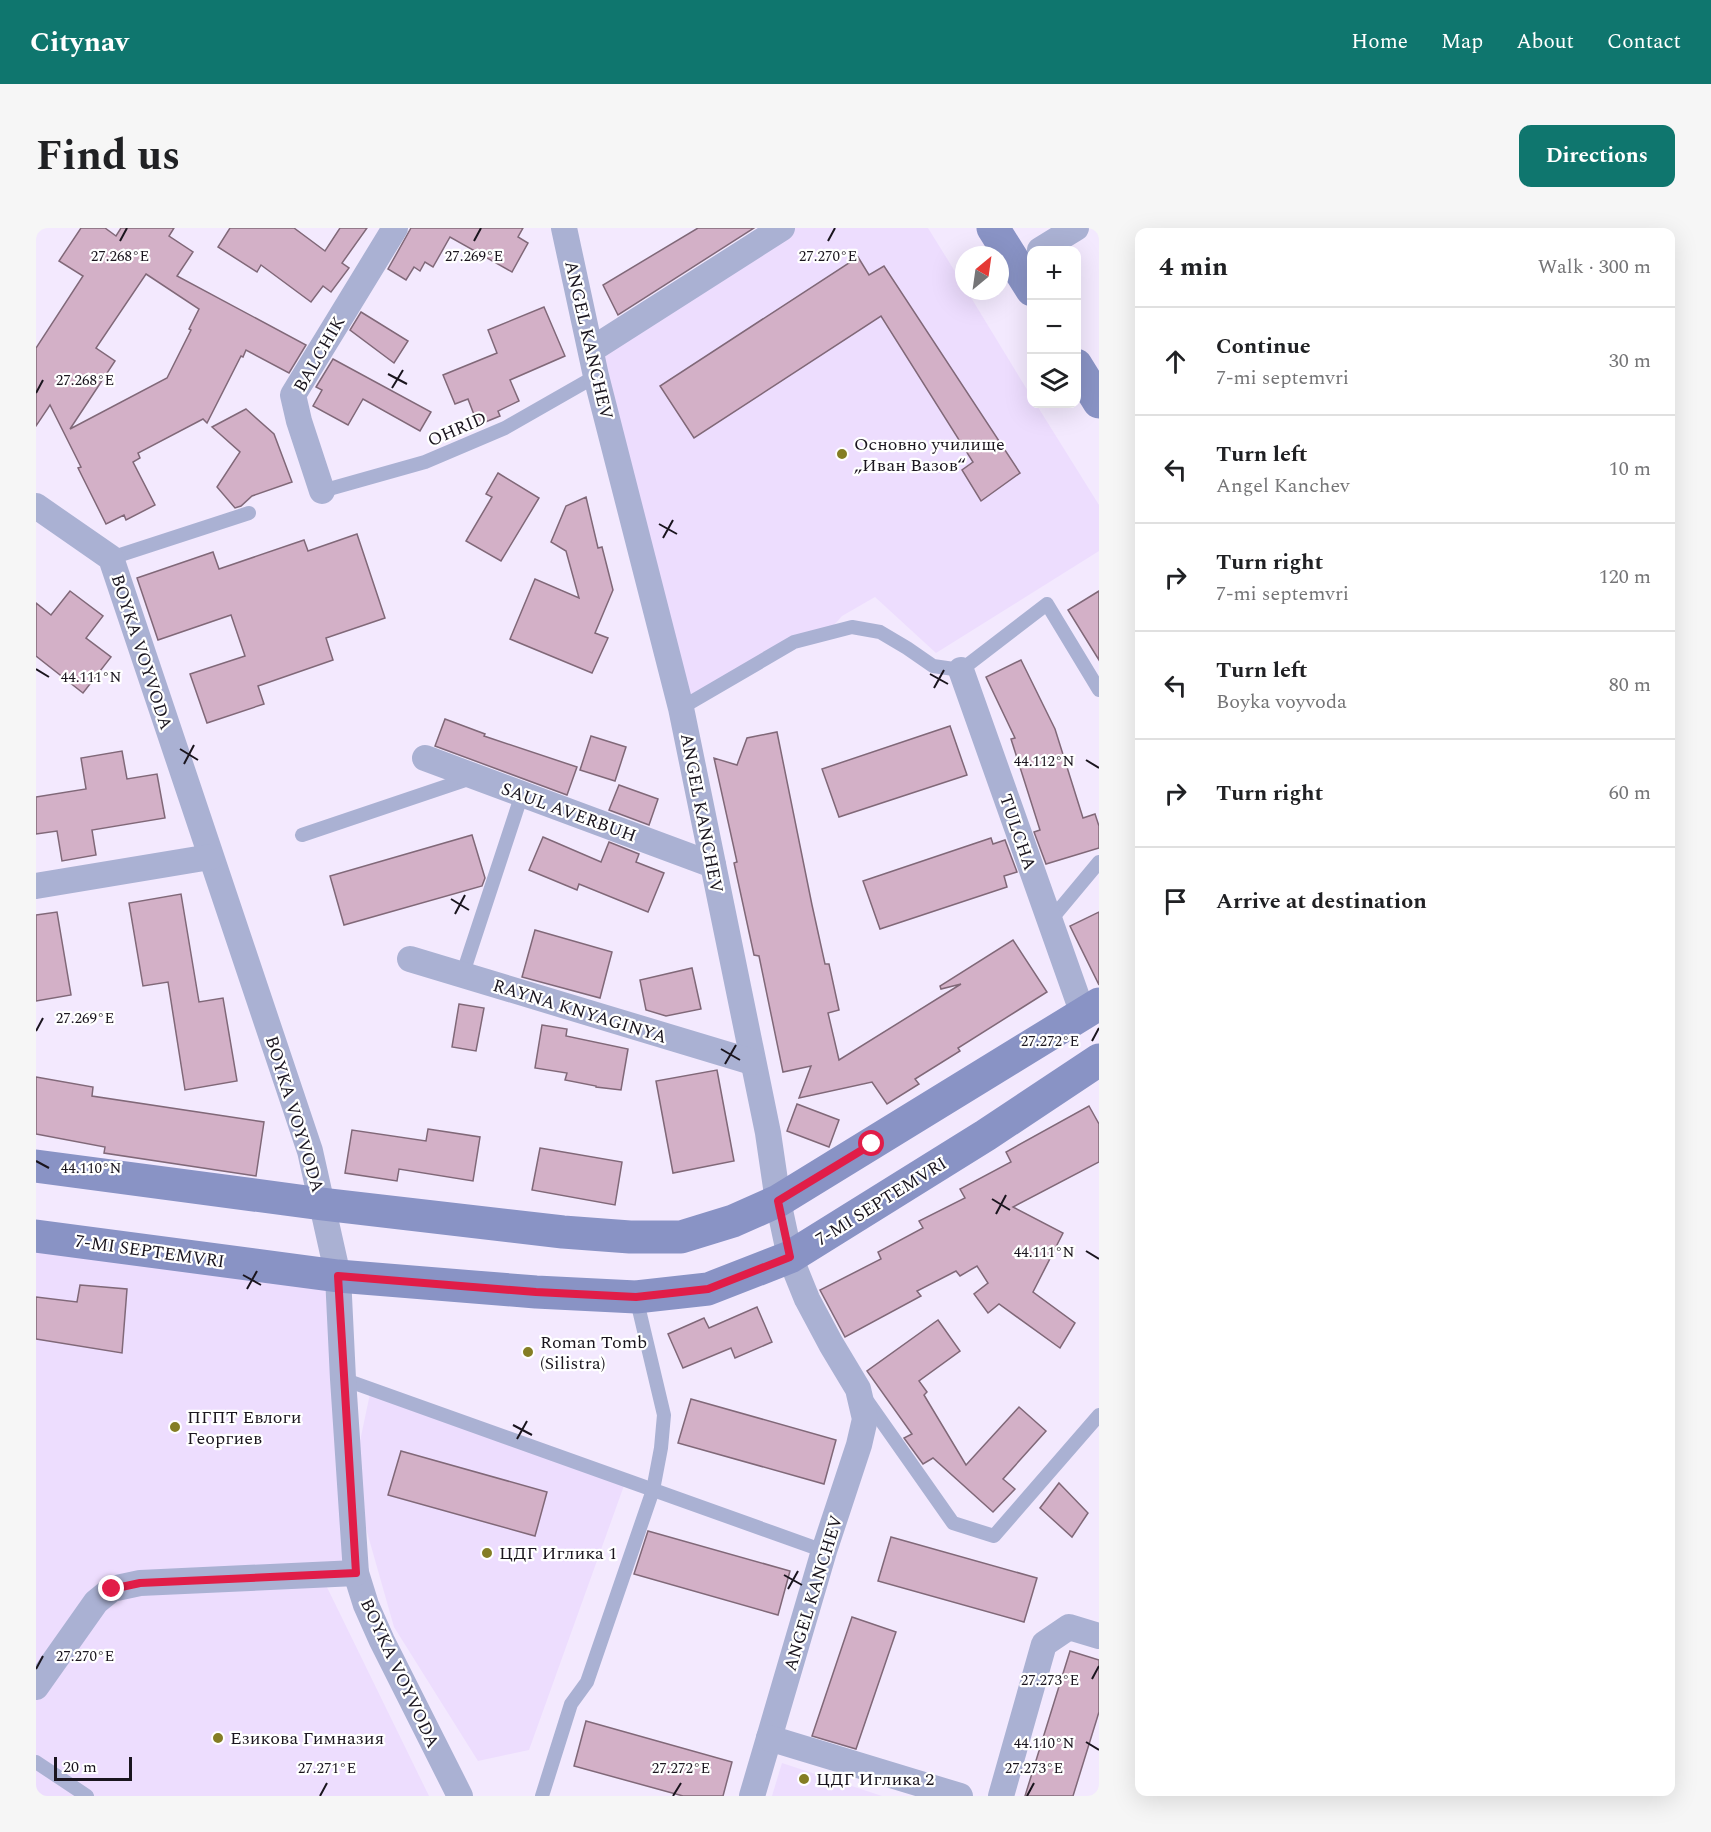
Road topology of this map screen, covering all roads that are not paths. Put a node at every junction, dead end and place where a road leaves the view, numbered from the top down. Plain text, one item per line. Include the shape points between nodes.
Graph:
1 (395, 228) edge
2 (564, 228) edge
3 (782, 228) edge
4 (993, 228) edge
5 (1076, 228) edge
6 (1054, 246) edge
7 (1027, 262) edge
8 (591, 350) junction
9 (1081, 372) edge
10 (596, 376) junction
11 (1099, 402) edge
12 (322, 491) joint
13 (36, 506) edge
14 (249, 513) dead end
15 (111, 558) junction
16 (961, 670) junction
17 (1099, 690) edge
18 (681, 708) junction
19 (425, 758) dead end
20 (474, 777) junction
21 (522, 795) junction
22 (302, 835) dead end
23 (210, 858) junction
24 (1099, 862) edge
25 (713, 865) junction
26 (36, 886) edge
27 (1049, 922) junction
28 (410, 959) dead end
29 (462, 976) junction
30 (1091, 1009) edge
31 (1099, 1060) edge
32 (752, 1062) junction
33 (36, 1166) edge
34 (778, 1201) junction
35 (322, 1204) junction
36 (36, 1236) edge
37 (790, 1257) junction
38 (338, 1276) junction
39 (636, 1297) junction
40 (343, 1378) junction
41 (858, 1389) junction
42 (1099, 1415) edge
43 (652, 1490) junction
44 (824, 1551) junction
45 (356, 1573) junction
46 (1099, 1636) edge
47 (36, 1687) edge
48 (769, 1738) junction
49 (36, 1762) edge
50 (87, 1796) edge
51 (460, 1796) edge
52 (542, 1796) edge
53 (752, 1796) edge
54 (960, 1796) edge
55 (1001, 1796) edge

1 - 12 street, BALCHIK via 293,395
2 - 8 street, ANGEL KANCHEV
3 - 8 street
4 - 7 main road
5 - 6 street
8 - 10 street, ANGEL KANCHEV
9 - 11 main road
10 - 12 lane, OHRID via 506,428 425,462
10 - 18 street, ANGEL KANCHEV
13 - 15 street, BOYKA VOYVODA
14 - 15 lane
15 - 23 street, BOYKA VOYVODA
16 - 17 lane via 1047,604
16 - 18 lane via 933,666 880,632 852,627 794,642
16 - 27 street, TULCHA
18 - 25 street, ANGEL KANCHEV
19 - 20 street, SAUL AVERBUH
20 - 21 street, SAUL AVERBUH
20 - 22 lane
21 - 25 street, SAUL AVERBUH
21 - 29 lane
23 - 26 street
23 - 35 street, BOYKA VOYVODA via 310,1151
24 - 27 lane
25 - 32 street, ANGEL KANCHEV
27 - 30 street, TULCHA
28 - 29 street, RAYNA KNYAGINYA
29 - 32 street, RAYNA KNYAGINYA
30 - 34 main road
31 - 37 main road, 7-MI SEPTEMVRI
32 - 34 street, ANGEL KANCHEV
33 - 35 main road
34 - 35 main road via 733,1221 681,1237 630,1238
34 - 37 street, ANGEL KANCHEV
35 - 38 street, BOYKA VOYVODA
36 - 38 main road, 7-MI SEPTEMVRI
37 - 39 main road, 7-MI SEPTEMVRI via 708,1289
37 - 41 street, ANGEL KANCHEV via 807,1299
38 - 39 main road, 7-MI SEPTEMVRI
38 - 40 street, BOYKA VOYVODA
39 - 43 lane via 664,1415
40 - 43 lane
40 - 45 street, BOYKA VOYVODA
41 - 42 lane, ANGEL KANCHEV via 953,1523 994,1536
41 - 44 street, ANGEL KANCHEV via 865,1419
43 - 44 lane
43 - 52 lane via 587,1682 571,1704
44 - 48 street, ANGEL KANCHEV
45 - 47 street via 140,1583 112,1589 96,1602
45 - 51 street, BOYKA VOYVODA via 382,1641
46 - 55 street via 1069,1627 1044,1644
48 - 53 street, ANGEL KANCHEV
48 - 54 street
49 - 50 lane

